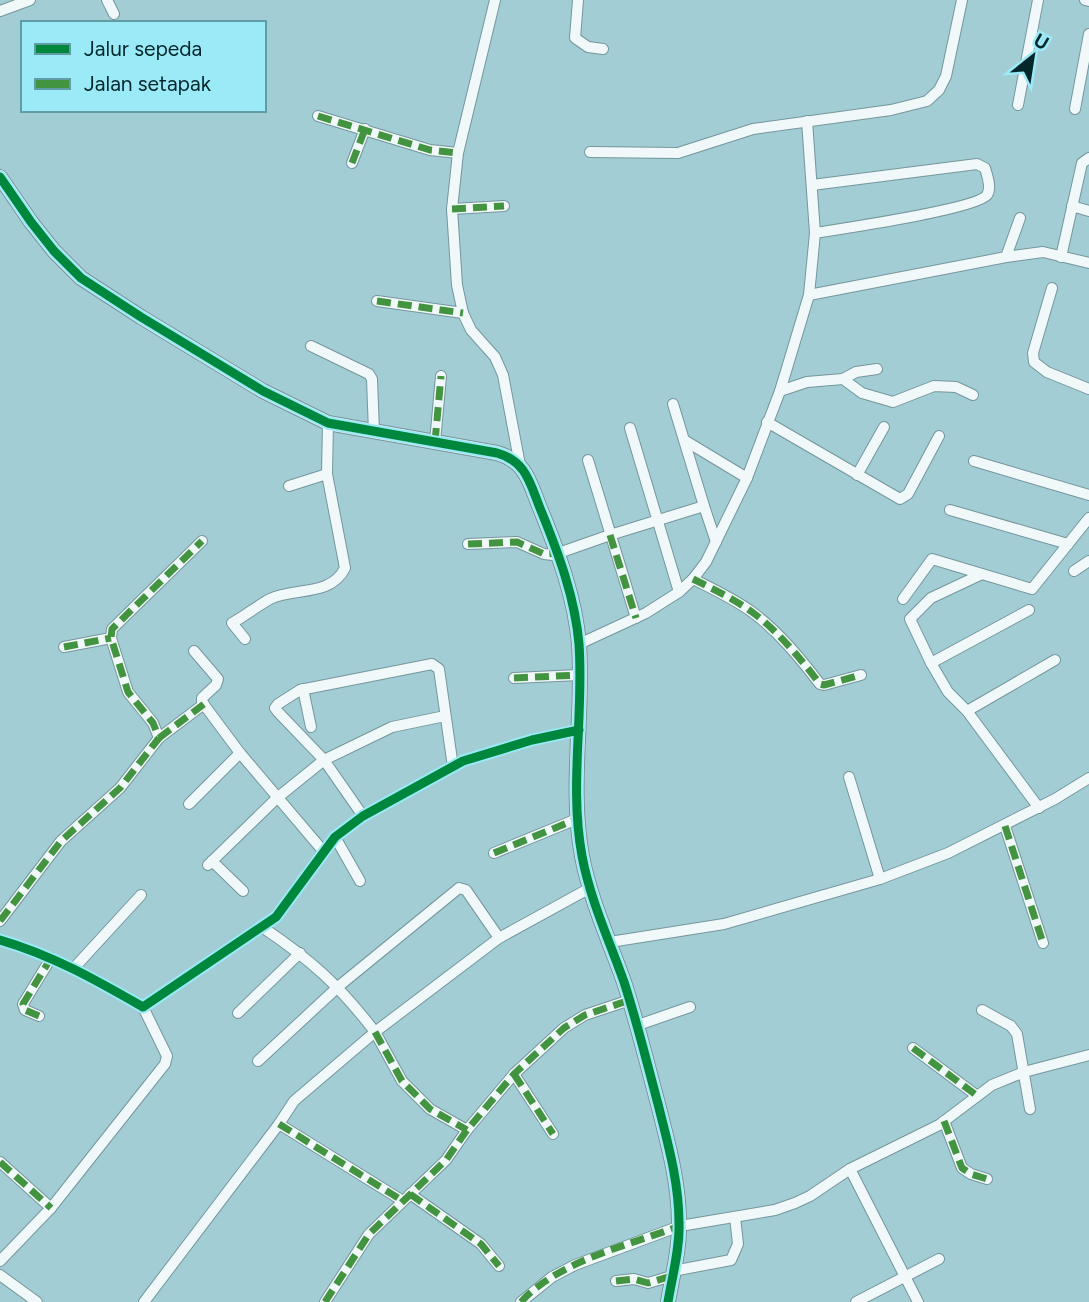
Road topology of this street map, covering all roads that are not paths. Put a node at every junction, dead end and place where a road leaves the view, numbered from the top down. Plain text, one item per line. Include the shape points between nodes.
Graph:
1 (30, 0) edge
2 (107, 0) edge
3 (495, 0) edge
4 (578, 0) edge
5 (962, 0) edge
6 (1038, 0) edge
7 (0, 11) edge
8 (114, 14) dead end
9 (1089, 34) edge
10 (603, 49) dead end
11 (1018, 105) dead end
12 (1075, 109) dead end
13 (318, 116) dead end
14 (807, 121) junction
15 (365, 129) junction
16 (590, 152) dead end
17 (458, 153) junction
18 (1089, 158) edge
19 (352, 163) dead end
20 (0, 177) edge
21 (813, 185) junction
22 (504, 206) dead end
23 (1072, 206) junction
24 (452, 209) junction
25 (1089, 211) edge
26 (1020, 218) dead end
27 (815, 233) junction
28 (1006, 257) junction
29 (1060, 257) junction
30 (1089, 263) edge
31 (1052, 288) dead end
32 (808, 295) junction
33 (377, 301) dead end
34 (463, 313) junction
35 (311, 346) dead end
36 (877, 369) dead end
37 (441, 376) dead end
38 (843, 379) junction
39 (1089, 389) edge
40 (780, 391) junction
41 (973, 395) dead end
42 (673, 404) dead end
43 (767, 422) junction
44 (328, 423) junction
45 (884, 426) dead end
46 (630, 428) dead end
47 (374, 432) junction
48 (939, 436) dead end
49 (684, 440) junction
50 (435, 442) junction
51 (588, 460) dead end
52 (974, 461) dead end
53 (520, 465) junction
54 (327, 474) junction
55 (856, 475) junction
56 (747, 478) junction
57 (289, 486) dead end
58 (1089, 495) edge
59 (704, 506) junction
60 (950, 510) dead end
61 (1089, 518) edge
62 (657, 520) junction
63 (610, 535) junction
64 (202, 541) dead end
65 (716, 542) junction
66 (468, 544) dead end
67 (1068, 544) junction
68 (559, 553) junction
69 (1089, 561) edge
70 (1074, 571) dead end
71 (982, 574) junction
72 (694, 579) junction
73 (679, 592) junction
74 (904, 599) dead end
75 (1029, 610) dead end
76 (636, 618) junction
77 (111, 638) junction
78 (245, 639) dead end
79 (579, 644) junction
80 (64, 646) dead end
81 (194, 651) dead end
82 (1055, 660) dead end
83 (931, 663) junction
84 (579, 675) junction
85 (861, 675) dead end
86 (514, 678) dead end
87 (303, 690) junction
88 (204, 704) junction
89 (967, 711) junction
90 (445, 716) junction
91 (310, 727) dead end
92 (579, 730) junction
93 (159, 738) junction
94 (240, 753) junction
95 (324, 760) junction
96 (453, 767) junction
97 (849, 777) dead end
98 (1089, 778) edge
99 (277, 798) junction
100 (189, 804) dead end
101 (1039, 808) junction
102 (363, 816) junction
103 (578, 820) junction
104 (1005, 826) junction
105 (335, 837) junction
106 (324, 852) junction
107 (494, 853) dead end
108 (880, 879) junction
109 (359, 881) dead end
110 (590, 888) junction
111 (243, 891) dead end
112 (141, 895) dead end
113 (0, 921) edge
114 (262, 927) junction
115 (499, 938) junction
116 (0, 940) edge
117 (610, 942) junction
118 (1043, 943) dead end
119 (300, 953) junction
120 (51, 958) junction
121 (74, 968) junction
122 (339, 986) junction
123 (630, 1000) junction
124 (143, 1007) junction
125 (690, 1007) dead end
126 (982, 1010) dead end
127 (238, 1013) dead end
128 (39, 1016) dead end
129 (638, 1025) junction
130 (375, 1032) junction
131 (913, 1048) dead end
132 (1089, 1055) edge
133 (258, 1061) dead end
134 (1024, 1072) junction
135 (514, 1073) junction
136 (976, 1095) junction
137 (1030, 1109) dead end
138 (944, 1121) junction
139 (279, 1124) junction
140 (467, 1130) junction
141 (553, 1134) dead end
142 (0, 1162) edge
143 (850, 1169) junction
144 (987, 1179) dead end
145 (406, 1197) junction
146 (51, 1208) junction
147 (735, 1217) junction
148 (680, 1226) junction
149 (939, 1259) dead end
150 (0, 1261) edge
151 (499, 1266) dead end
152 (673, 1274) junction
153 (0, 1275) edge
154 (905, 1277) junction
155 (616, 1281) dead end
156 (37, 1302) edge
157 (144, 1302) edge
158 (325, 1302) edge
159 (521, 1302) edge
160 (668, 1302) edge
161 (856, 1302) edge
162 (918, 1302) edge

1 - 7 street
2 - 8 street
3 - 17 street
4 - 10 street via 575,38 588,47
5 - 14 street via 950,65 933,97 913,106
6 - 11 street
9 - 12 street
13 - 15 street
14 - 16 street via 753,128 678,153
14 - 21 street
15 - 17 street via 430,150
15 - 19 street
17 - 24 street
18 - 23 street via 1083,163
20 - 44 street via 74,272 252,384
21 - 27 street
21 - 27 street via 977,164 985,168 988,181 985,196 961,205
22 - 24 street
23 - 25 street
23 - 29 street
24 - 34 street
26 - 28 street
27 - 32 street
28 - 29 street via 1038,252
28 - 32 street
29 - 30 street
31 - 39 street via 1034,362
32 - 40 street
33 - 34 street
34 - 53 street via 503,375
35 - 47 street via 369,374
36 - 38 street
37 - 50 street
38 - 40 street via 807,382
38 - 41 street via 862,393 893,402 934,386 957,387
40 - 43 street
42 - 49 street
43 - 55 street
43 - 56 street
44 - 47 street
44 - 54 street
45 - 55 street
46 - 62 street
47 - 50 street
48 - 55 street via 904,499
49 - 56 street
49 - 59 street
50 - 53 street via 497,453
51 - 63 street
52 - 58 street
53 - 68 street
54 - 57 street
54 - 78 street via 343,572 326,586 272,598 232,623
56 - 65 street
59 - 62 street
59 - 65 street
60 - 67 street
61 - 67 street
62 - 63 street
62 - 73 street
63 - 68 street
63 - 76 street
64 - 77 street via 119,620
65 - 72 street
66 - 68 street via 517,542 544,554
67 - 71 street via 1032,589
68 - 79 street
69 - 70 street
71 - 74 street via 932,559
71 - 83 street via 930,598 910,619
72 - 73 street
72 - 85 street via 761,619 820,684
73 - 76 street
75 - 83 street
76 - 79 street
77 - 80 street
77 - 93 street via 128,691
79 - 84 street
81 - 88 street via 218,679 202,698
82 - 89 street
83 - 89 street via 948,692
84 - 86 street
84 - 92 street
87 - 90 street via 432,664 439,668
87 - 91 street
87 - 95 street via 275,708
88 - 93 street
88 - 94 street
89 - 101 street
90 - 95 street via 392,727
90 - 96 street
92 - 96 street via 532,740
92 - 103 street
93 - 113 street via 120,788 61,841
94 - 99 street
94 - 100 street
95 - 99 street
95 - 102 street
96 - 102 street
97 - 108 street
98 - 101 street
99 - 106 street
99 - 111 street via 210,863
101 - 104 street
102 - 105 street
103 - 107 street
103 - 110 street
104 - 108 street
104 - 118 street
105 - 106 street
105 - 109 street
106 - 114 street via 276,917
108 - 117 street via 724,923
110 - 115 street
110 - 117 street
112 - 121 street
114 - 119 street
114 - 124 street
115 - 122 street via 466,890 459,888
115 - 130 street
116 - 120 street
117 - 123 street
119 - 122 street
119 - 127 street
120 - 121 street
120 - 128 street via 23,1004 25,1010
121 - 124 street
122 - 130 street
122 - 133 street
123 - 129 street
123 - 135 street via 585,1015 564,1028
124 - 146 street via 167,1061
125 - 129 street
126 - 134 street via 1017,1034
129 - 148 street via 677,1183
130 - 139 street via 294,1101
130 - 140 street via 401,1081 430,1109
131 - 136 street
132 - 134 street
134 - 136 street
134 - 137 street
135 - 140 street
135 - 141 street
136 - 138 street
138 - 143 street
138 - 144 street via 962,1168
139 - 145 street
139 - 157 street
140 - 145 street via 446,1160
142 - 146 street
143 - 147 street via 795,1203
143 - 154 street
145 - 151 street via 481,1244
145 - 158 street via 369,1234
146 - 150 street
147 - 148 street
147 - 152 street via 738,1244 732,1260
148 - 152 street
148 - 159 street via 575,1265
149 - 154 street
152 - 155 street via 648,1283
152 - 160 street
153 - 156 street
154 - 161 street
154 - 162 street

